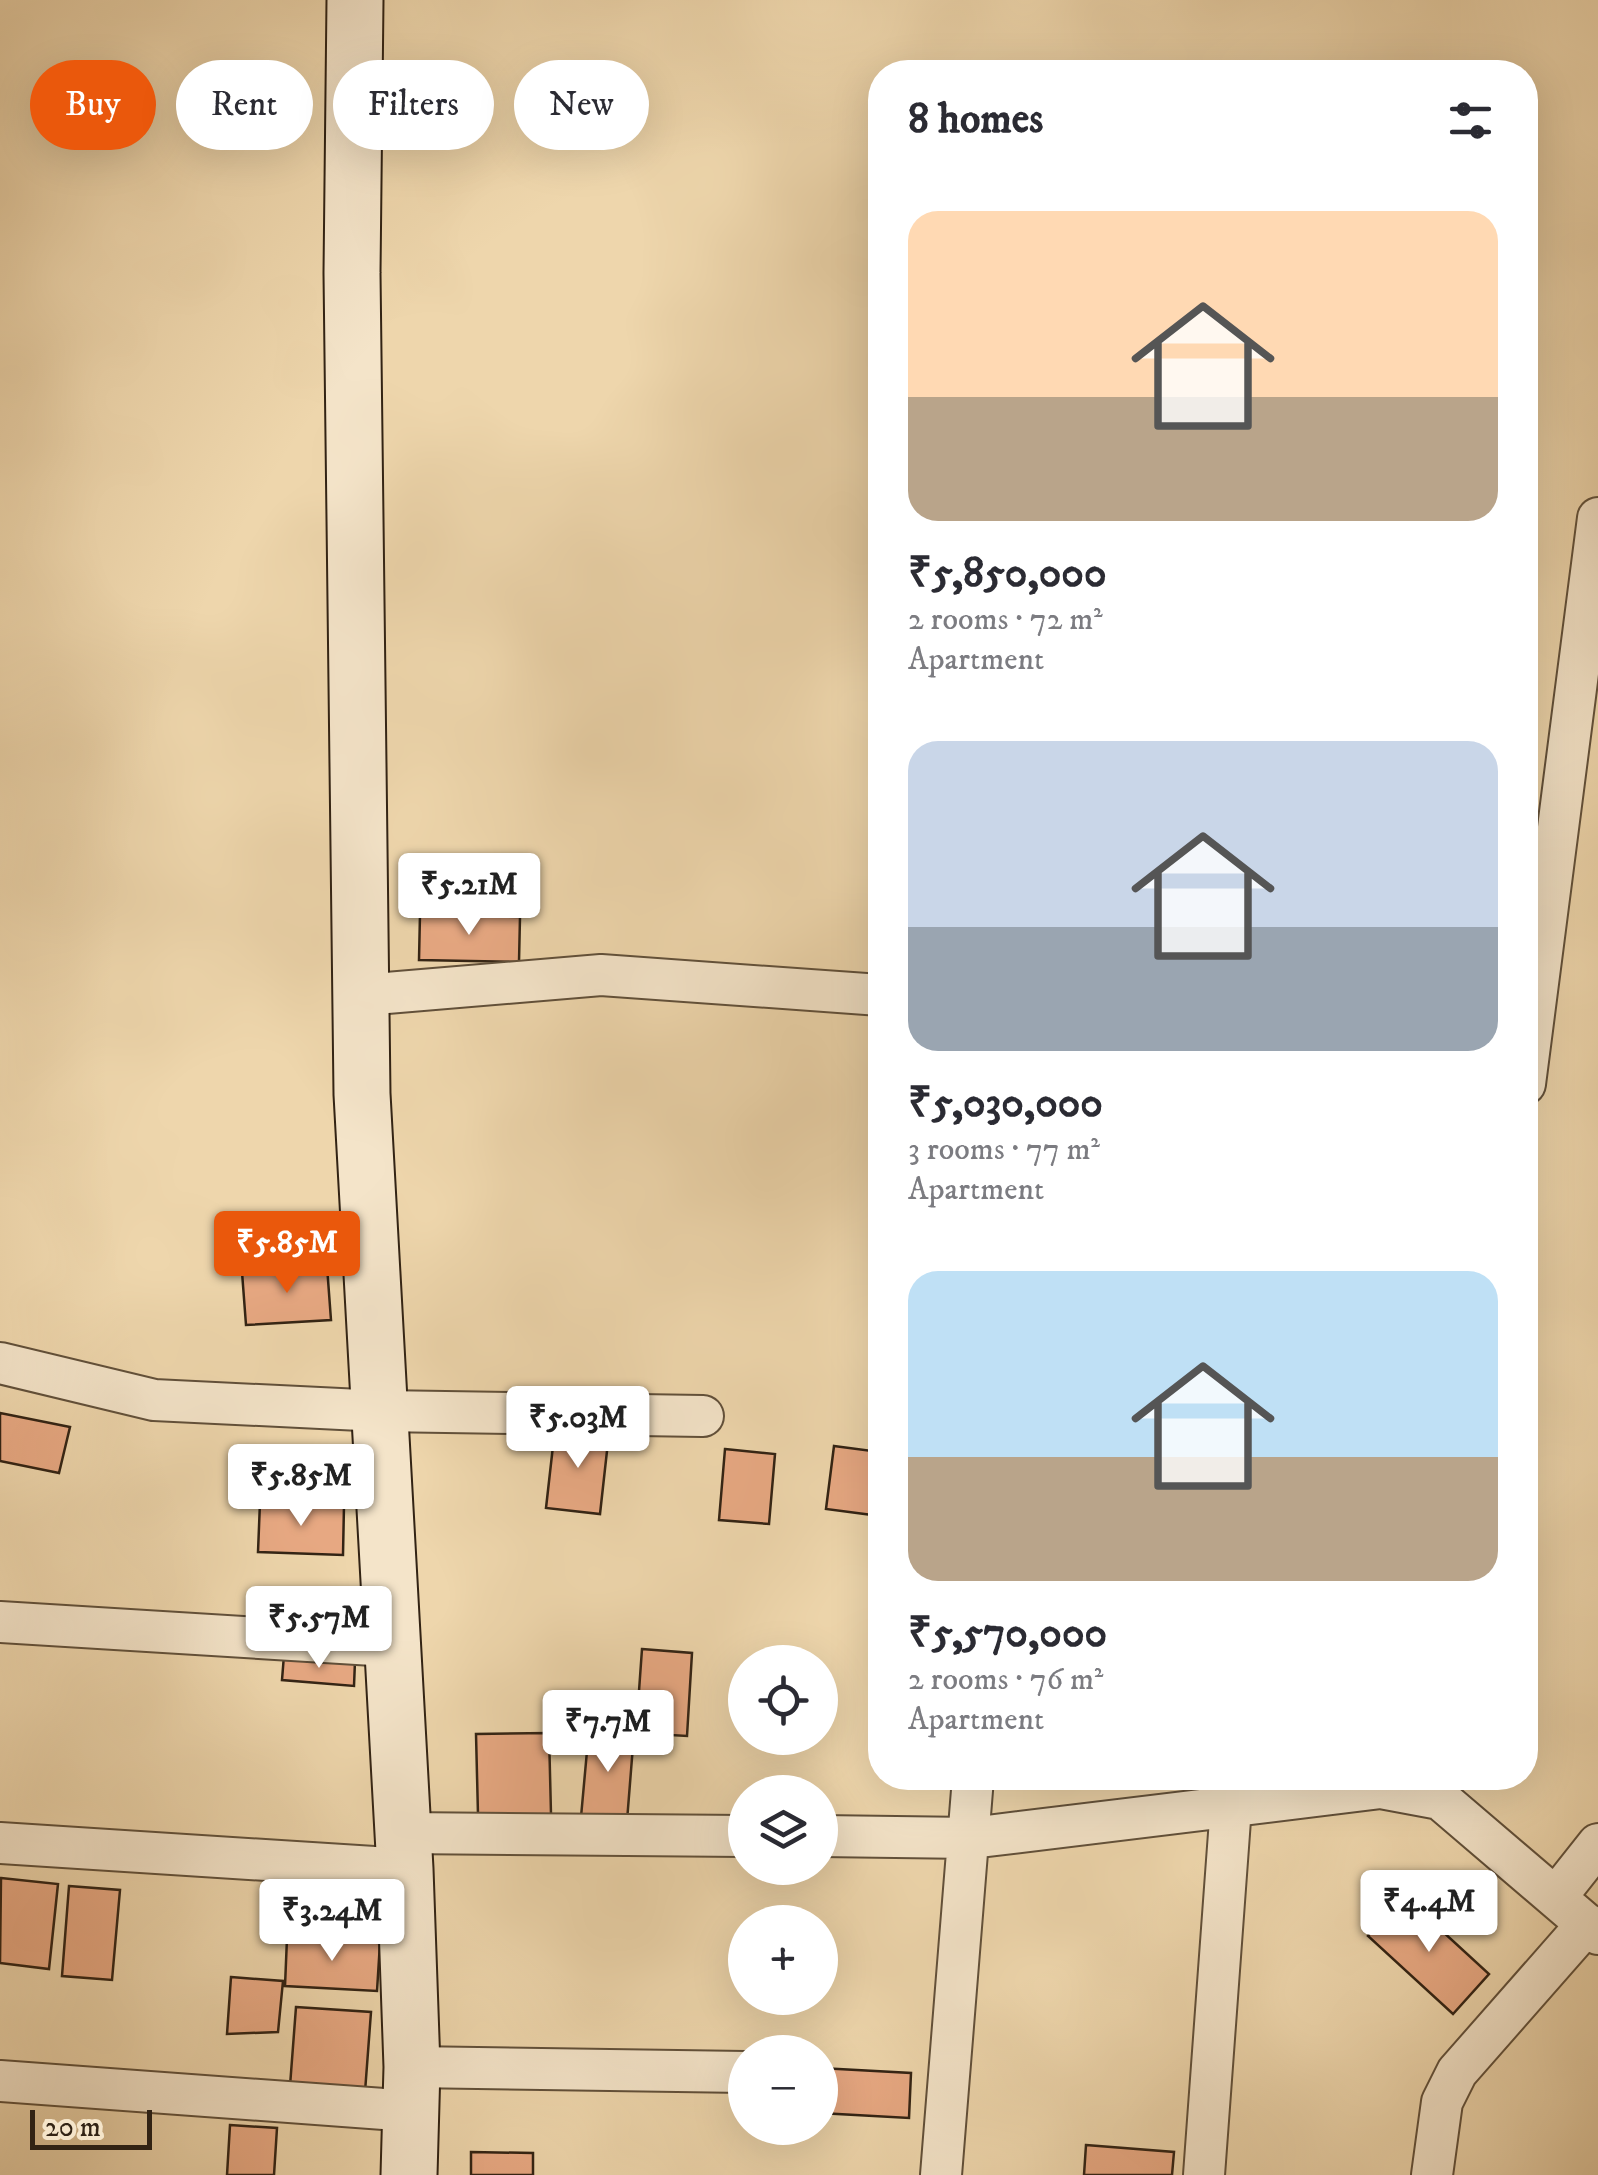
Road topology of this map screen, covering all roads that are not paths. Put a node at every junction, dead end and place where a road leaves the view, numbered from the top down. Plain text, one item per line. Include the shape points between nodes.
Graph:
1 (356, 0) edge
2 (1598, 518) edge
3 (1538, 972) edge
4 (868, 993) edge
5 (363, 995) junction
6 (0, 1363) edge
7 (382, 1411) junction
8 (702, 1416) dead end
9 (0, 1622) edge
10 (390, 1646) junction
11 (972, 1790) edge
12 (1336, 1790) edge
13 (1409, 1790) edge
14 (1231, 1806) junction
15 (838, 1836) edge
16 (728, 1837) edge
17 (970, 1838) junction
18 (0, 1844) edge
19 (1598, 1844) edge
20 (404, 1851) junction
21 (1556, 1897) junction
22 (1593, 1929) edge
23 (728, 2073) edge
24 (0, 2081) edge
25 (411, 2089) junction
26 (409, 2175) edge
27 (941, 2175) edge
28 (1204, 2175) edge
29 (1432, 2175) edge

1 - 5 street via 353,349
2 - 3 street
4 - 5 street via 602,975
5 - 7 street via 366,1218
6 - 7 street via 154,1400
7 - 8 street
7 - 10 street
9 - 10 street
10 - 20 street
11 - 17 street
12 - 14 street
13 - 21 street via 1440,1798
14 - 17 street
14 - 28 street
15 - 17 street
16 - 20 street
17 - 27 street
18 - 20 street
19 - 21 street
20 - 25 street
21 - 22 street
22 - 29 street via 1457,2072 1442,2102
23 - 25 street
24 - 25 street
25 - 26 street

